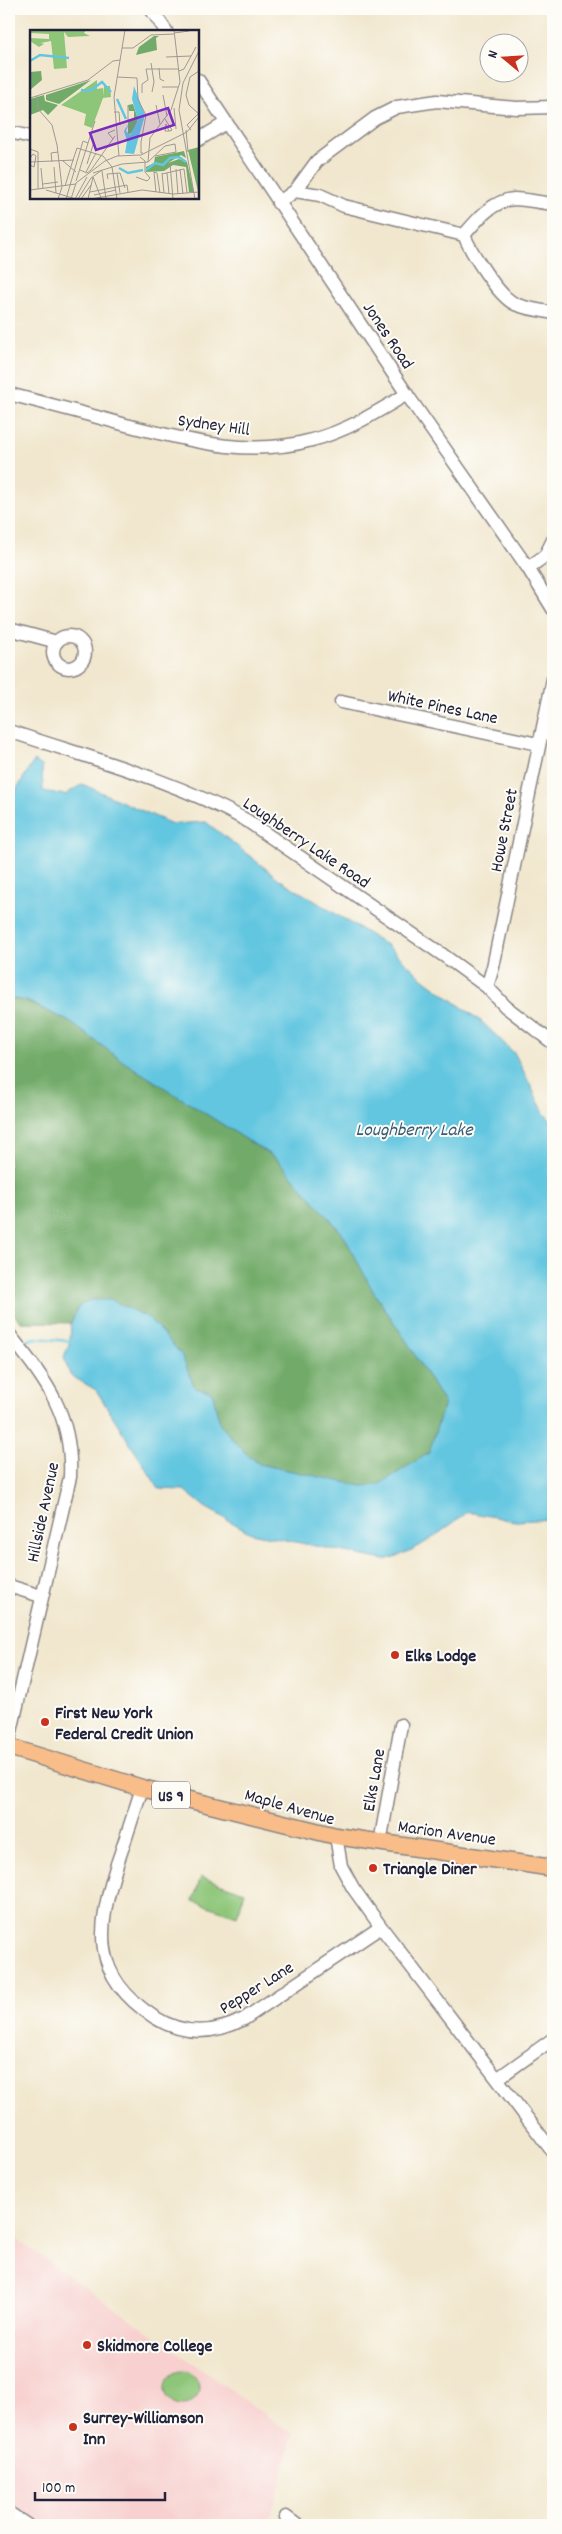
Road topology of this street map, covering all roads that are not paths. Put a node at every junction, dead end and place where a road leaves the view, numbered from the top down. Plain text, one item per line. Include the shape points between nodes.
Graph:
1 (151, 9) edge
2 (165, 30) edge
3 (199, 82) edge
4 (553, 107) edge
5 (226, 123) junction
6 (9, 132) edge
7 (30, 137) edge
8 (199, 139) edge
9 (295, 191) junction
10 (278, 203) junction
11 (553, 204) edge
12 (464, 235) junction
13 (553, 313) edge
14 (9, 394) edge
15 (407, 394) junction
16 (553, 540) edge
17 (528, 568) junction
18 (553, 608) edge
19 (9, 629) edge
20 (57, 642) dead end
21 (553, 679) edge
22 (341, 702) dead end
23 (9, 731) edge
24 (538, 744) junction
25 (487, 987) junction
26 (553, 1043) edge
27 (14, 1341) edge
28 (9, 1586) edge
29 (41, 1596) junction
30 (402, 1725) dead end
31 (9, 1740) edge
32 (9, 1747) edge
33 (142, 1788) junction
34 (336, 1836) junction
35 (380, 1842) junction
36 (553, 1868) edge
37 (381, 1927) junction
38 (553, 2039) edge
39 (497, 2079) junction
40 (553, 2152) edge
41 (9, 2513) edge
42 (286, 2517) dead end
43 (28, 2525) edge
44 (297, 2525) edge

1 - 2 street
3 - 5 street, Jones Road
4 - 9 street via 517,108 437,101 397,107 374,118 317,161
5 - 8 street
5 - 10 street, Jones Road
6 - 7 street
9 - 10 street
9 - 12 street
10 - 15 street, Jones Road
11 - 12 street via 514,199 505,201 490,208
12 - 13 street via 468,246 497,287 513,303
14 - 15 street, Sydney Hill via 185,440 243,448 295,444 329,435
15 - 17 street, Jones Road
16 - 17 street via 545,556
17 - 18 street, Jones Road
19 - 20 street
21 - 24 street, Howe Street
22 - 24 street, White Pines Lane
23 - 25 street, Loughberry Lake Road via 146,776 220,806 315,866
24 - 25 street, Howe Street
25 - 26 street, Loughberry Lake Road via 506,1007
27 - 29 street, Hillside Avenue via 46,1382 61,1410 71,1460 70,1477
28 - 29 street
29 - 31 street, Hillside Avenue
30 - 35 street, Elks Lane
32 - 33 main road, Maple Avenue / US 9
33 - 34 main road, Maple Avenue / US 9
33 - 37 street, Pepper Lane via 107,1896 102,1935 106,1960 116,1983 140,2008 163,2023 192,2031 212,2031 229,2026
34 - 35 main road, Marion Avenue / US 9
34 - 37 street, Maple Avenue via 341,1866
35 - 36 main road, Marion Avenue / US 9
37 - 39 street, Maple Avenue
38 - 39 street
39 - 40 street, Maple Avenue
41 - 43 street
42 - 44 street

